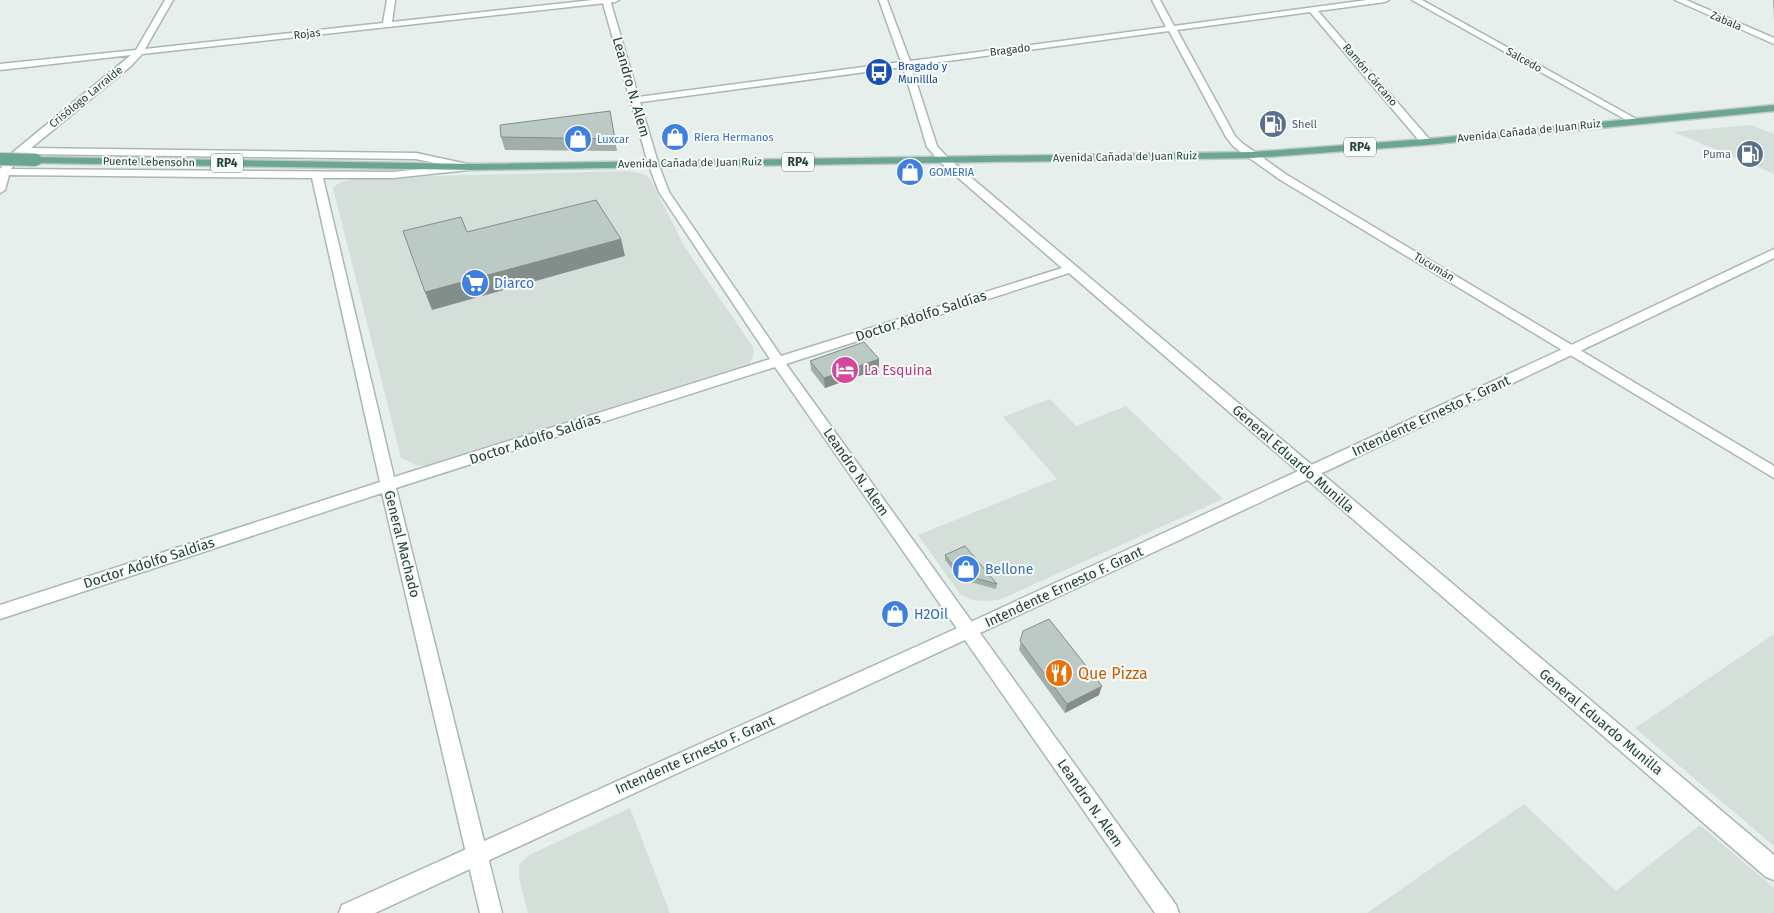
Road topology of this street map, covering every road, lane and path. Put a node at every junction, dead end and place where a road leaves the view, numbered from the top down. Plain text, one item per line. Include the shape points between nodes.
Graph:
1 (170, 0) edge
2 (391, 0) edge
3 (609, 0) edge
4 (883, 0) edge
5 (1156, 0) edge
6 (1385, 0) edge
7 (1416, 0) edge
8 (1678, 0) edge
9 (1312, 10) junction
10 (387, 25) junction
11 (1172, 29) junction
12 (1774, 41) edge
13 (139, 52) junction
14 (906, 63) junction
15 (0, 66) edge
16 (634, 100) junction
17 (1774, 108) edge
18 (1633, 120) junction
19 (1426, 142) junction
20 (19, 153) junction
21 (1252, 155) junction
22 (944, 160) junction
23 (652, 163) junction
24 (1, 166) edge
25 (418, 166) joint
26 (474, 167) junction
27 (317, 174) junction
28 (0, 190) edge
29 (1774, 253) edge
30 (1070, 269) junction
31 (1572, 350) junction
32 (778, 362) junction
33 (1308, 473) junction
34 (1774, 474) edge
35 (388, 485) junction
36 (0, 612) edge
37 (968, 631) junction
38 (477, 854) junction
39 (1774, 868) edge
40 (350, 913) edge
41 (491, 913) edge
42 (1168, 913) edge

1 - 13 street, Crisólogo Larralde
2 - 10 street
3 - 10 street, Rojas
3 - 16 street, Leandro N. Alem
4 - 14 street, General Eduardo Munilla
5 - 11 street, Tucumán
6 - 9 street, Bragado
7 - 18 street, Salcedo
8 - 12 street, Zabala
9 - 11 street, Bragado
9 - 19 street, Ramón Cárcano
10 - 13 street, Rojas
11 - 14 street, Bragado
11 - 21 street, Tucumán via 1231,137
13 - 15 street, Rojas
13 - 20 street, Crisólogo Larralde
14 - 16 street, Bragado
14 - 22 street, General Eduardo Munilla via 932,147
16 - 23 street, Leandro N. Alem
17 - 18 main road, Avenida Cañada de Juan Ruiz / RP4
18 - 19 main road, Avenida Cañada de Juan Ruiz / RP4
19 - 21 main road, Avenida Cañada de Juan Ruiz / RP4
20 - 24 street, Crisólogo Larralde
20 - 26 street, Avenida Cañada de Juan Ruiz via 416,156
21 - 22 main road, Avenida Cañada de Juan Ruiz / RP4
21 - 31 street, Tucumán via 1282,177
22 - 23 main road, Avenida Cañada de Juan Ruiz / RP4
22 - 30 street, General Eduardo Munilla
23 - 26 main road, Avenida Cañada de Juan Ruiz / RP4
23 - 32 street, Leandro N. Alem via 664,192
24 - 25 main road, Puente Lebensohn / RP4, bridge via 36,160
24 - 27 street, Avenida Cañada de Juan Ruiz
24 - 28 street, Crisólogo Larralde
25 - 26 main road, Avenida Cañada de Juan Ruiz / RP4
26 - 27 street, Avenida Cañada de Juan Ruiz via 392,175
27 - 35 street, General Machado
29 - 31 street, Intendente Ernesto F. Grant
30 - 32 street, Doctor Adolfo Saldías
30 - 33 street, General Eduardo Munilla
31 - 33 street, Intendente Ernesto F. Grant
31 - 34 street, Tucumán
32 - 35 street, Doctor Adolfo Saldías
32 - 37 street, Leandro N. Alem
33 - 37 street, Intendente Ernesto F. Grant
33 - 39 street, General Eduardo Munilla
35 - 36 street, Doctor Adolfo Saldías
35 - 38 street, General Machado
37 - 38 street, Intendente Ernesto F. Grant
37 - 42 street, Leandro N. Alem
38 - 40 street, Intendente Ernesto F. Grant
38 - 41 street, General Machado

